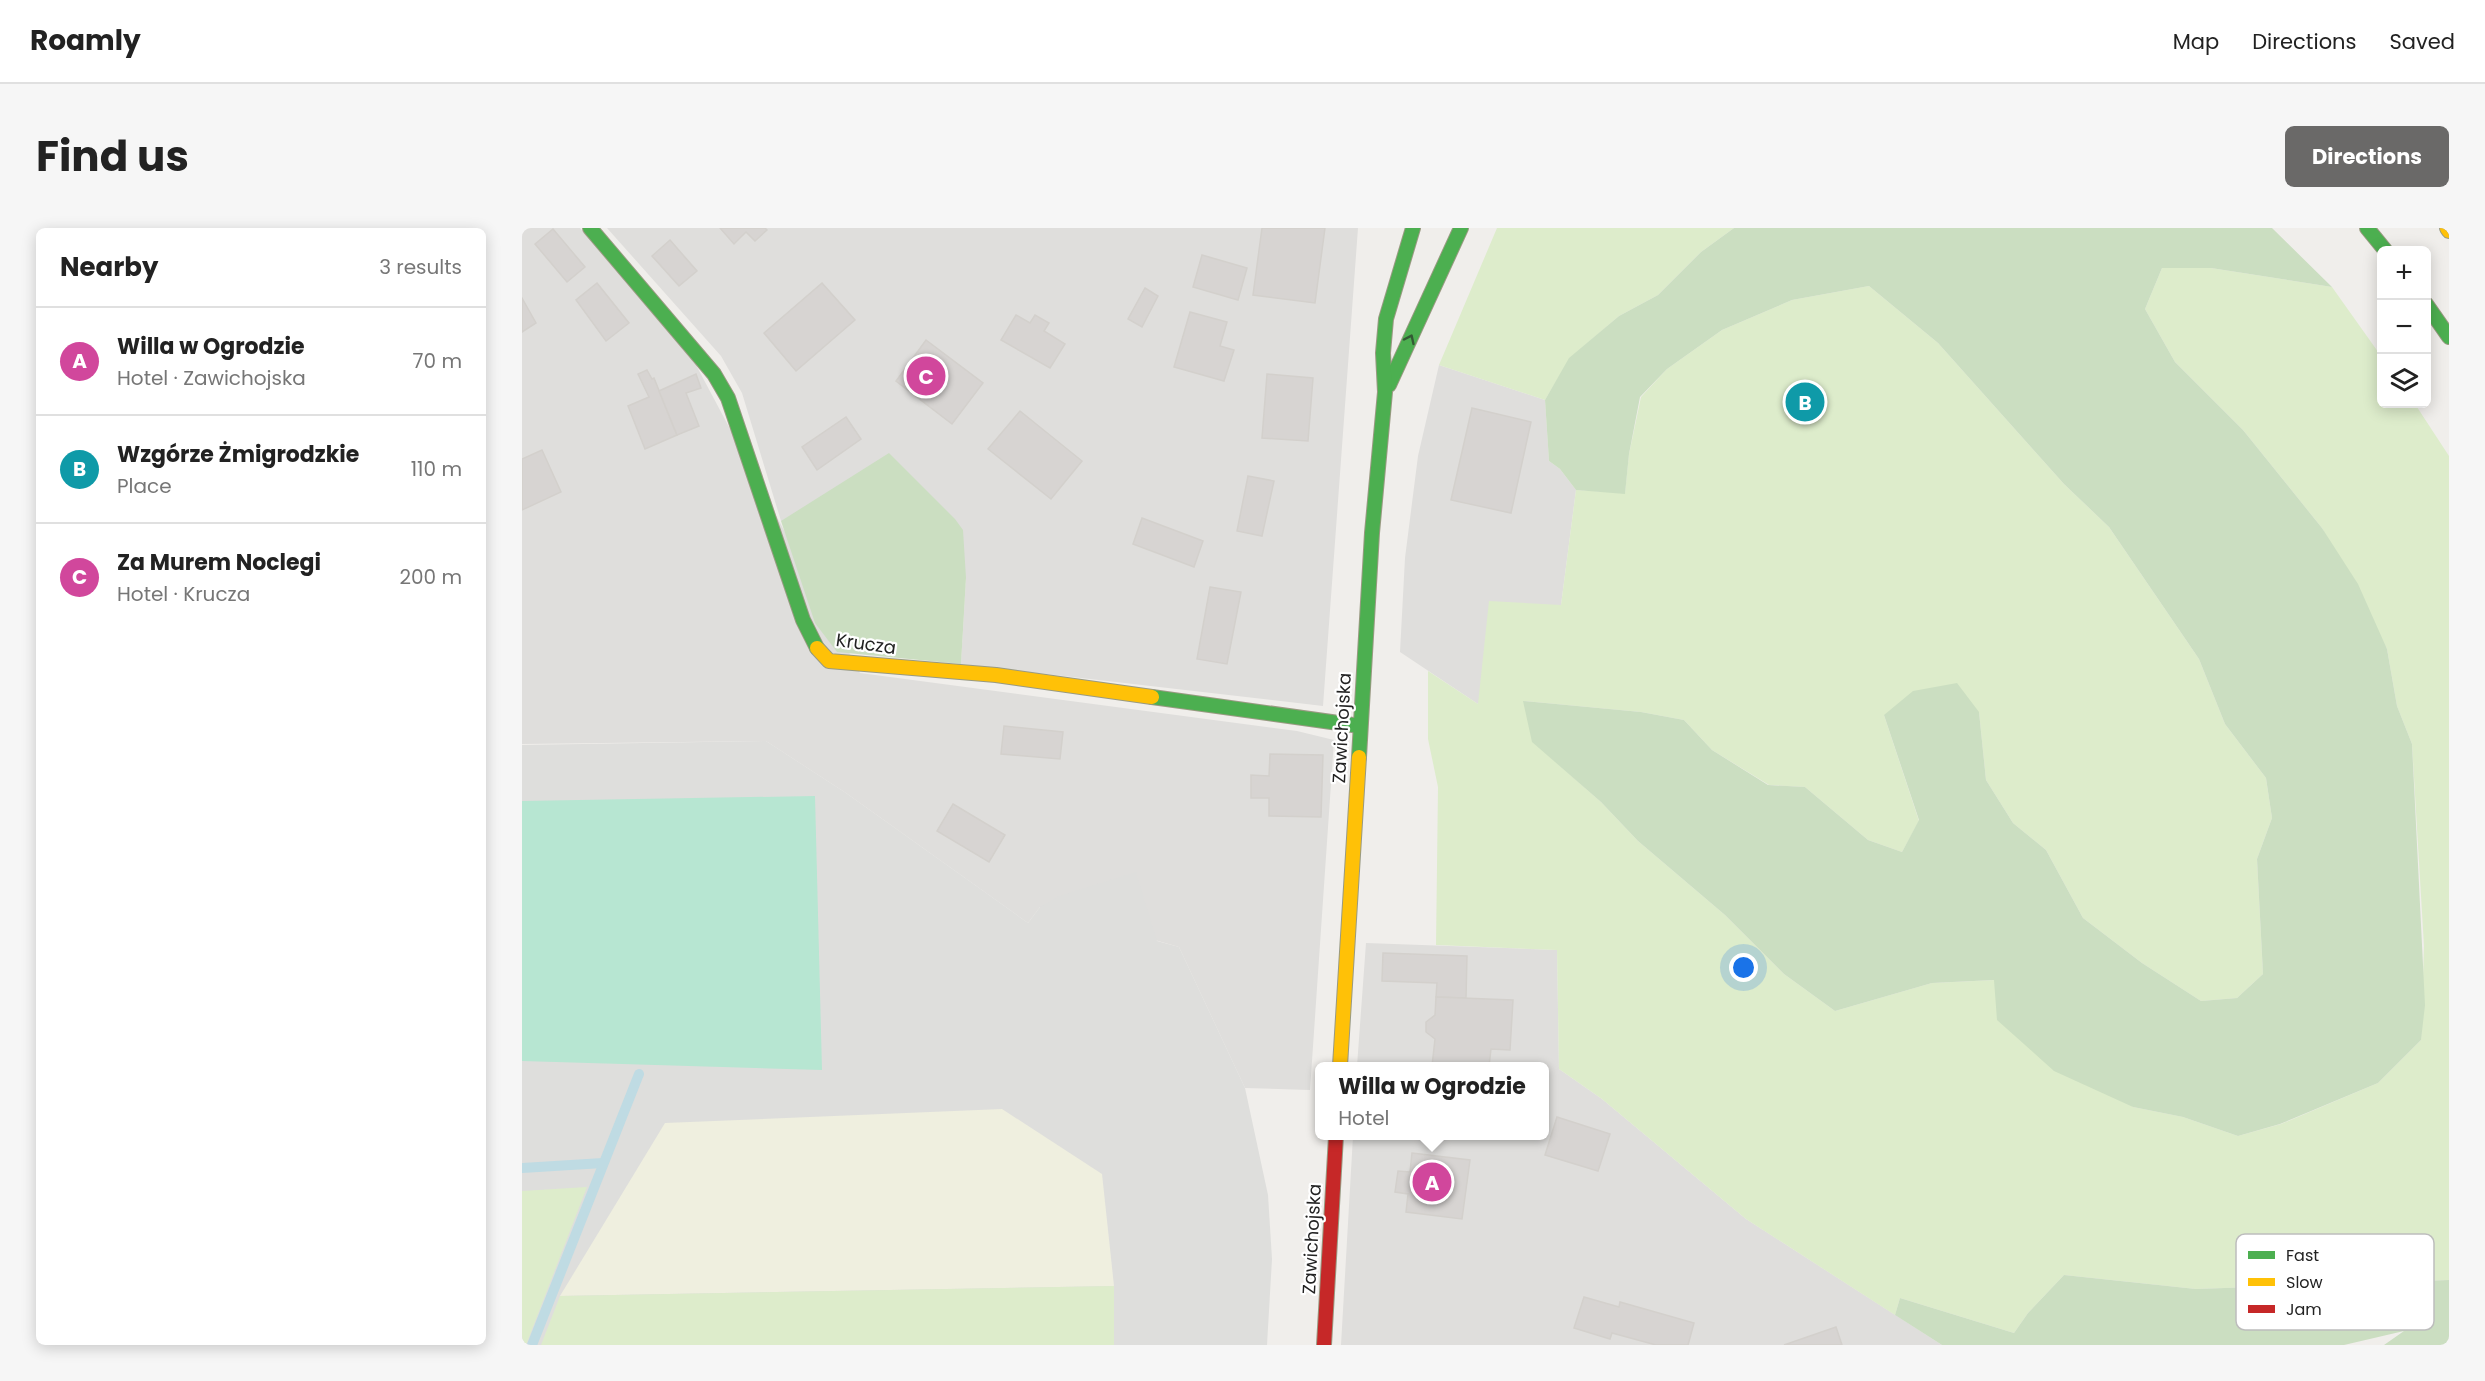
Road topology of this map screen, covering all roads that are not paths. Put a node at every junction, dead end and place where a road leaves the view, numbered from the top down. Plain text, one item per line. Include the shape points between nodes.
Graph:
1 (590, 228) edge
2 (1413, 228) edge
3 (1461, 228) edge
4 (2367, 228) edge
5 (2382, 246) edge
6 (2431, 310) edge
7 (2449, 337) edge
8 (1385, 392) junction
9 (1360, 726) junction
10 (1340, 1062) edge
11 (1336, 1140) edge
12 (1324, 1345) edge

1 - 9 street, Krucza via 708,367 728,398 803,620 812,643 829,661 996,675
2 - 8 street, Zawichojska via 1386,319
8 -> 3 street, Zawichojska
4 - 5 street
6 - 7 street
8 - 9 street, Zawichojska via 1371,533
9 - 10 street, Zawichojska
11 - 12 street, Zawichojska

